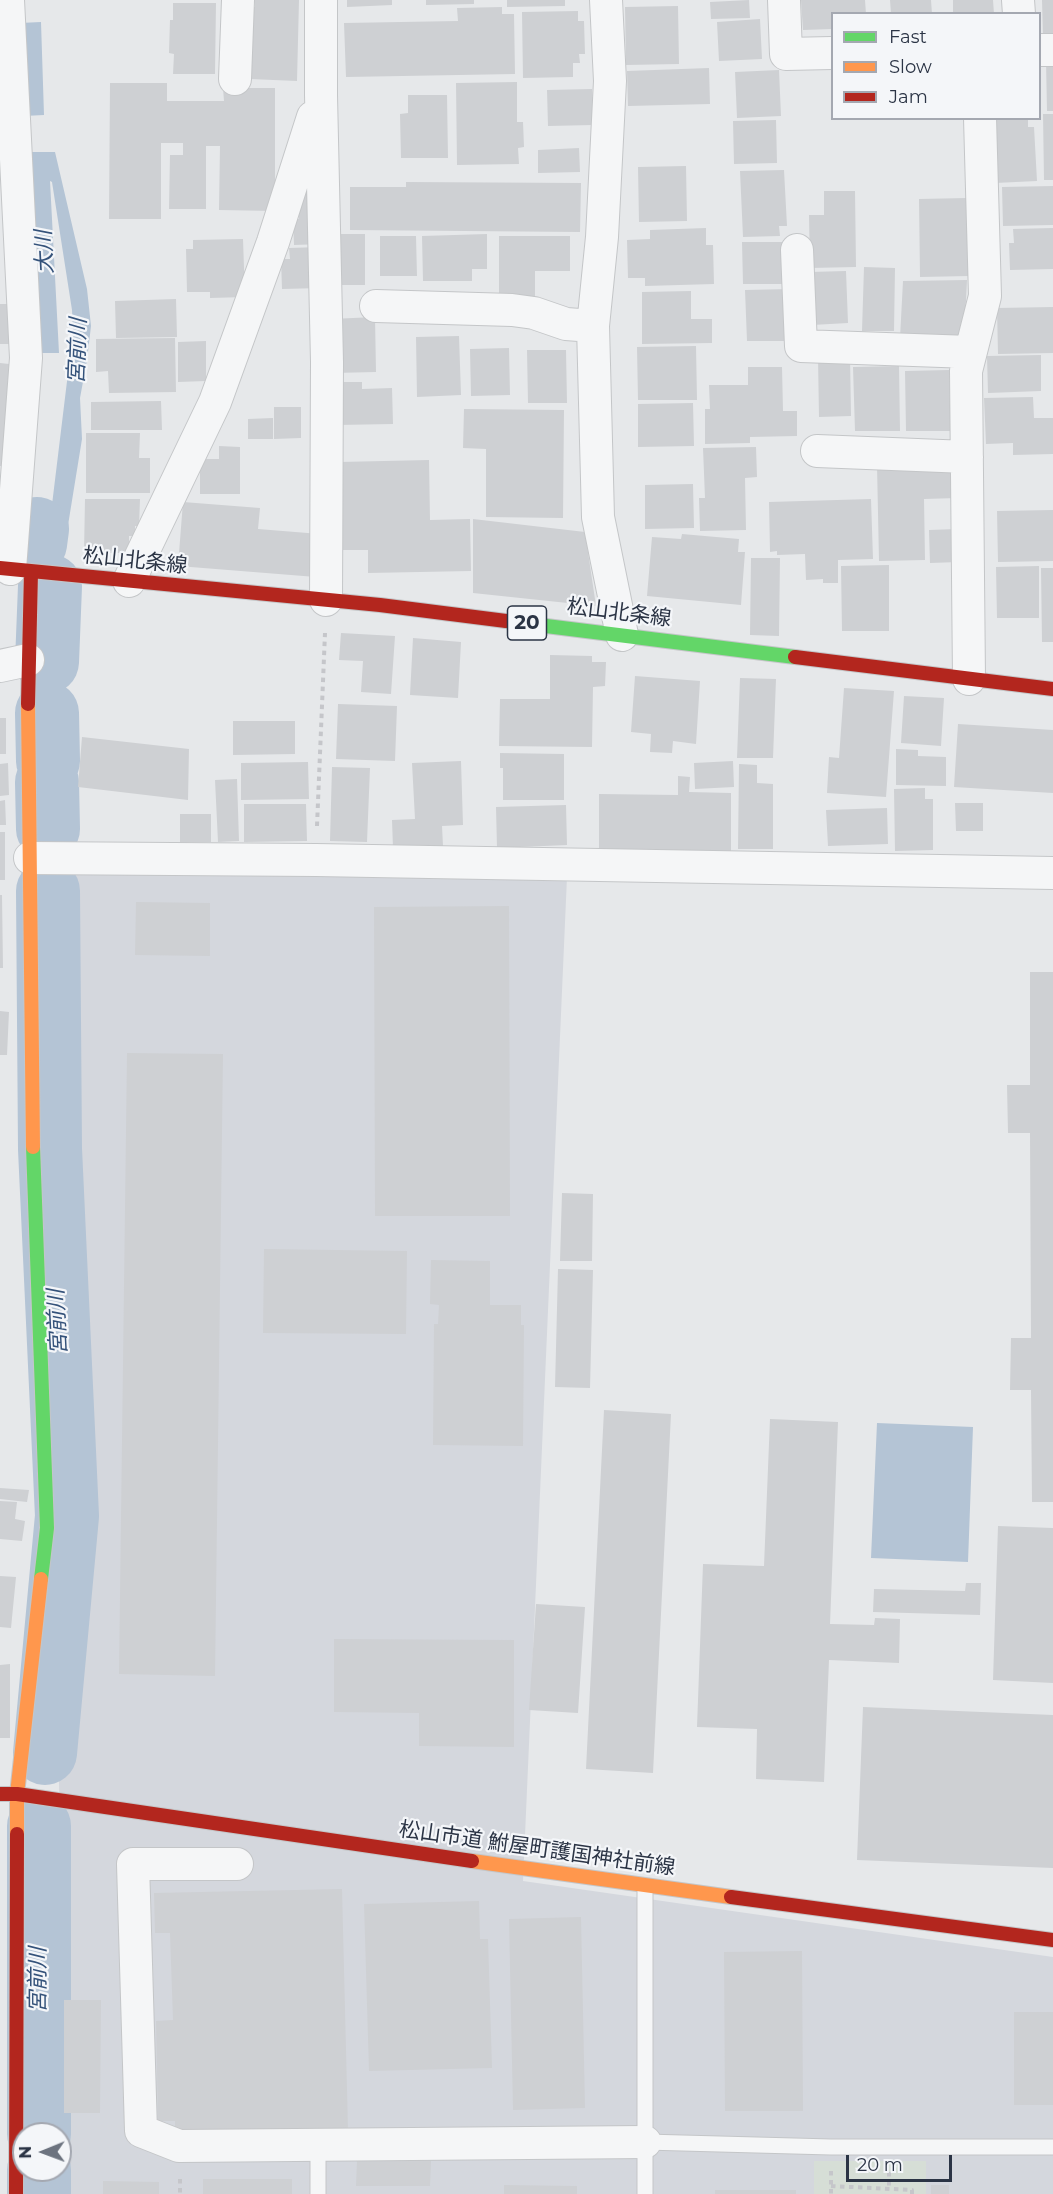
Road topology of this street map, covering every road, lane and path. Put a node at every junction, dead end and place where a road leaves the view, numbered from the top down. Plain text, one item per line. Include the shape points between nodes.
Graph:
1 (8, 0) edge
2 (238, 0) edge
3 (321, 0) edge
4 (606, 0) edge
5 (783, 0) edge
6 (831, 53) edge
7 (7, 75) edge
8 (234, 79) dead end
9 (321, 95) junction
10 (980, 120) edge
11 (797, 250) dead end
12 (376, 306) dead end
13 (592, 326) junction
14 (970, 352) junction
15 (817, 451) dead end
16 (967, 456) junction
17 (14, 570) edge
18 (129, 581) junction
19 (326, 600) junction
20 (622, 635) junction
21 (14, 663) edge
22 (969, 679) junction
23 (1053, 689) edge
24 (30, 858) junction
25 (316, 860) junction
26 (1053, 873) edge
27 (0, 1794) edge
28 (22, 1795) junction
29 (237, 1864) dead end
30 (645, 1886) junction
31 (1053, 1940) edge
32 (645, 2142) junction
33 (318, 2144) junction
34 (1053, 2147) edge
35 (831, 2186) dead end
36 (16, 2194) edge
37 (318, 2194) edge
38 (645, 2194) edge
39 (912, 2194) edge

1 - 7 street
2 - 8 street
3 - 9 street
4 - 13 street via 609,81 602,237
5 - 6 street via 786,54
7 - 17 street via 26,358
9 - 18 street via 215,402
9 - 19 street via 327,362
10 - 14 street via 985,296
11 - 14 street via 801,346
12 - 13 street via 512,310 566,324
13 - 20 street via 598,517
14 - 16 street via 966,371
15 - 16 street
16 - 22 street
17 - 18 street, 松山北条線 / 20
17 - 21 street
18 - 19 street, 松山北条線 / 20
19 - 20 street, 松山北条線 / 20
19 - 25 path
20 - 22 street, 松山北条線 / 20
21 - 24 street
22 - 23 street, 松山北条線 / 20
24 - 25 street
24 - 28 street via 33,1185 47,1528
25 - 26 street
27 - 28 street, 松山市道 鮒屋町護国神社前線
28 - 30 street, 松山市道 鮒屋町護国神社前線
28 - 36 street
29 - 33 street via 133,1864 141,2131 179,2146
30 - 31 street, 松山市道 鮒屋町護国神社前線
30 - 32 lane
32 - 33 street
32 - 34 lane
32 - 38 lane
33 - 37 lane
35 - 39 path via 912,2190

